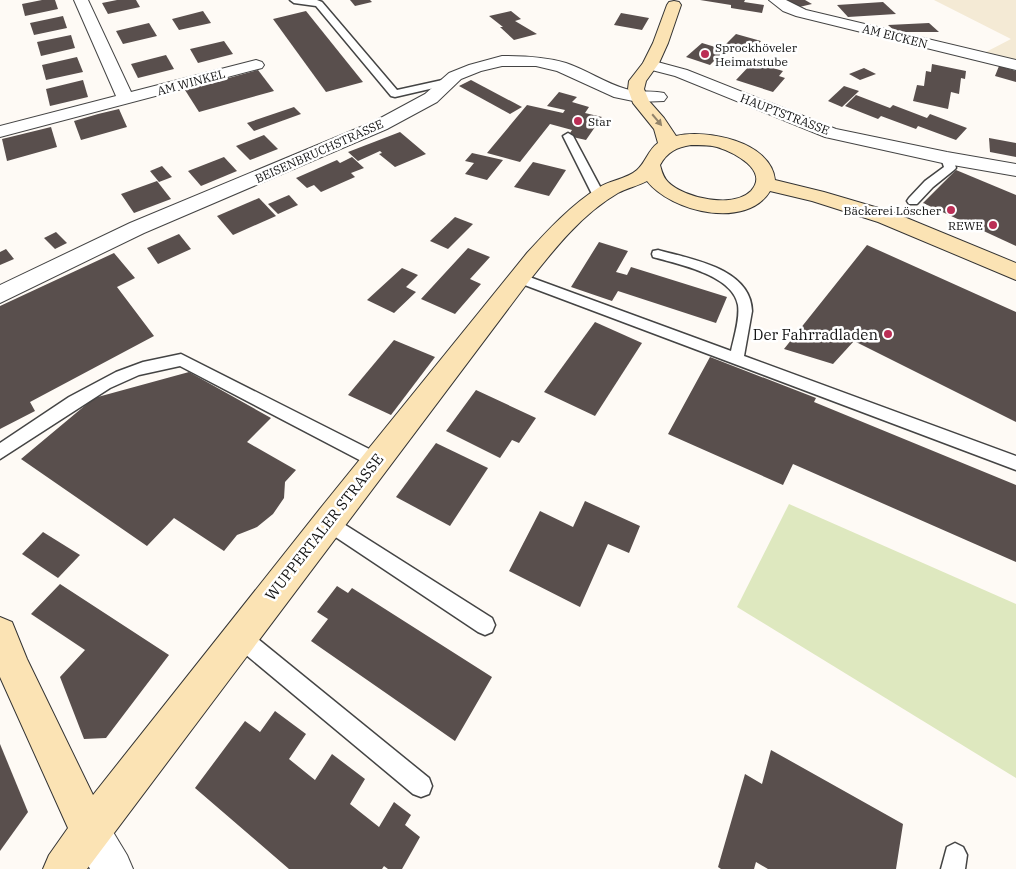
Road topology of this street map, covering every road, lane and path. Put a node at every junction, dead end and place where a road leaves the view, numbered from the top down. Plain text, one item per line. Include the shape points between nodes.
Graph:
1 (81, 0) edge
2 (294, 0) edge
3 (776, 0) edge
4 (674, 3) dead end
5 (256, 65) dead end
6 (650, 65) junction
7 (1016, 65) edge
8 (446, 82) junction
9 (638, 97) junction
10 (658, 97) junction
11 (126, 99) junction
12 (0, 132) edge
13 (568, 136) dead end
14 (702, 140) junction
15 (668, 145) junction
16 (947, 158) junction
17 (651, 166) junction
18 (1016, 170) edge
19 (765, 184) junction
20 (669, 192) junction
21 (599, 196) junction
22 (913, 201) dead end
23 (658, 254) dead end
24 (1016, 272) edge
25 (519, 278) junction
26 (0, 295) edge
27 (736, 358) junction
28 (0, 452) edge
29 (376, 460) junction
30 (1016, 463) edge
31 (328, 522) junction
32 (485, 625) dead end
33 (0, 634) edge
34 (240, 637) junction
35 (421, 786) dead end
36 (90, 830) junction
37 (63, 869) edge
38 (113, 869) edge

1 - 11 street
2 - 8 lane via 319,4 395,94
3 - 7 street, AM EICKEN via 801,13
4 - 6 main road
5 - 11 street, AM WINKEL
6 - 9 main road via 638,79
6 - 10 main road
6 - 16 street, HAUPTSTRASSE via 681,73 817,129
8 - 9 street, BEISENBRUCHSTRASSE via 467,71 502,60 529,60 562,67 620,93
8 - 26 street, BEISENBRUCHSTRASSE via 431,98 380,125 137,228
9 - 10 street
9 -> 15 main road via 664,129
10 - 14 main road via 673,118
11 - 12 street, AM WINKEL
13 - 21 lane
14 - 15 main road
14 - 19 main road via 727,144 748,154 762,168
15 - 17 main road via 658,152
16 - 18 street, HAUPTSTRASSE
16 - 22 lane via 950,168
17 - 20 main road via 654,177
17 - 21 main road, WUPPERTALER STRASSE via 641,176
19 - 20 main road via 752,199 727,206 696,204
19 - 24 main road via 817,196 885,218
20 - 21 main road
21 - 25 main road, WUPPERTALER STRASSE via 564,225
23 - 27 lane via 716,273 737,286 745,303
25 - 27 lane
25 - 29 main road, WUPPERTALER STRASSE
27 - 30 lane
28 - 29 lane via 122,375 181,360
29 - 31 main road, WUPPERTALER STRASSE
31 - 32 lane
31 - 34 main road, WUPPERTALER STRASSE
33 - 36 main road via 14,671
34 - 35 lane
34 - 36 main road, WUPPERTALER STRASSE
36 - 37 main road, WUPPERTALER STRASSE
36 - 38 street

